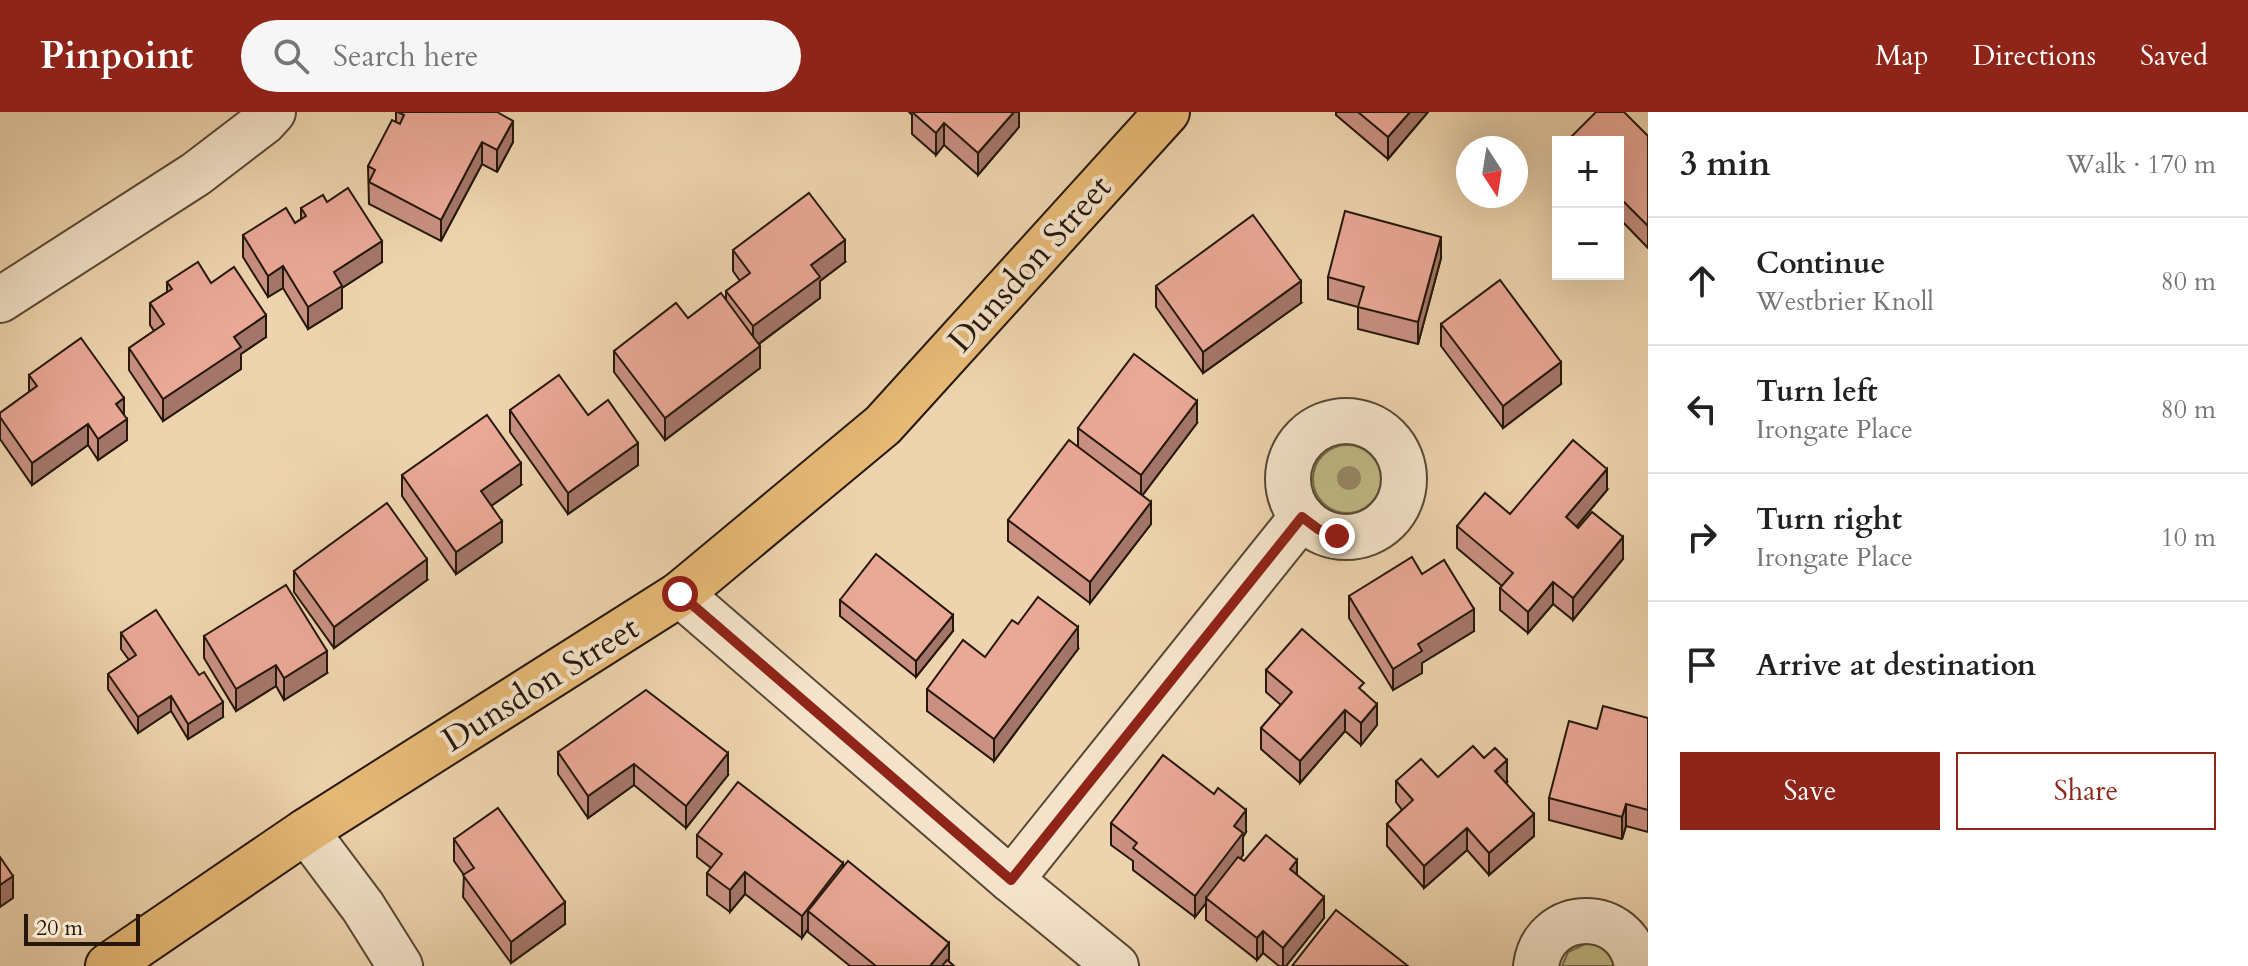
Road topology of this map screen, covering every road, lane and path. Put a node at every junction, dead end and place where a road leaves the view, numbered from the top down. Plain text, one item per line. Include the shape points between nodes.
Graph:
1 (1166, 112) edge
2 (264, 115) edge
3 (0, 300) edge
4 (1302, 517) dead end
5 (680, 594) junction
6 (306, 831) junction
7 (1011, 880) junction
8 (108, 966) edge
9 (400, 966) edge
10 (1116, 966) edge
11 (1536, 966) edge
12 (1637, 966) edge

1 - 5 main road, Dunsdon Street via 883,425
2 - 3 street via 196,174
4 - 7 street
5 - 6 main road, Dunsdon Street
5 - 7 street
6 - 8 main road, Dunsdon Street
6 - 9 street
7 - 10 street
11 - 12 street via 1555,931 1585,921 1616,930 1628,941

